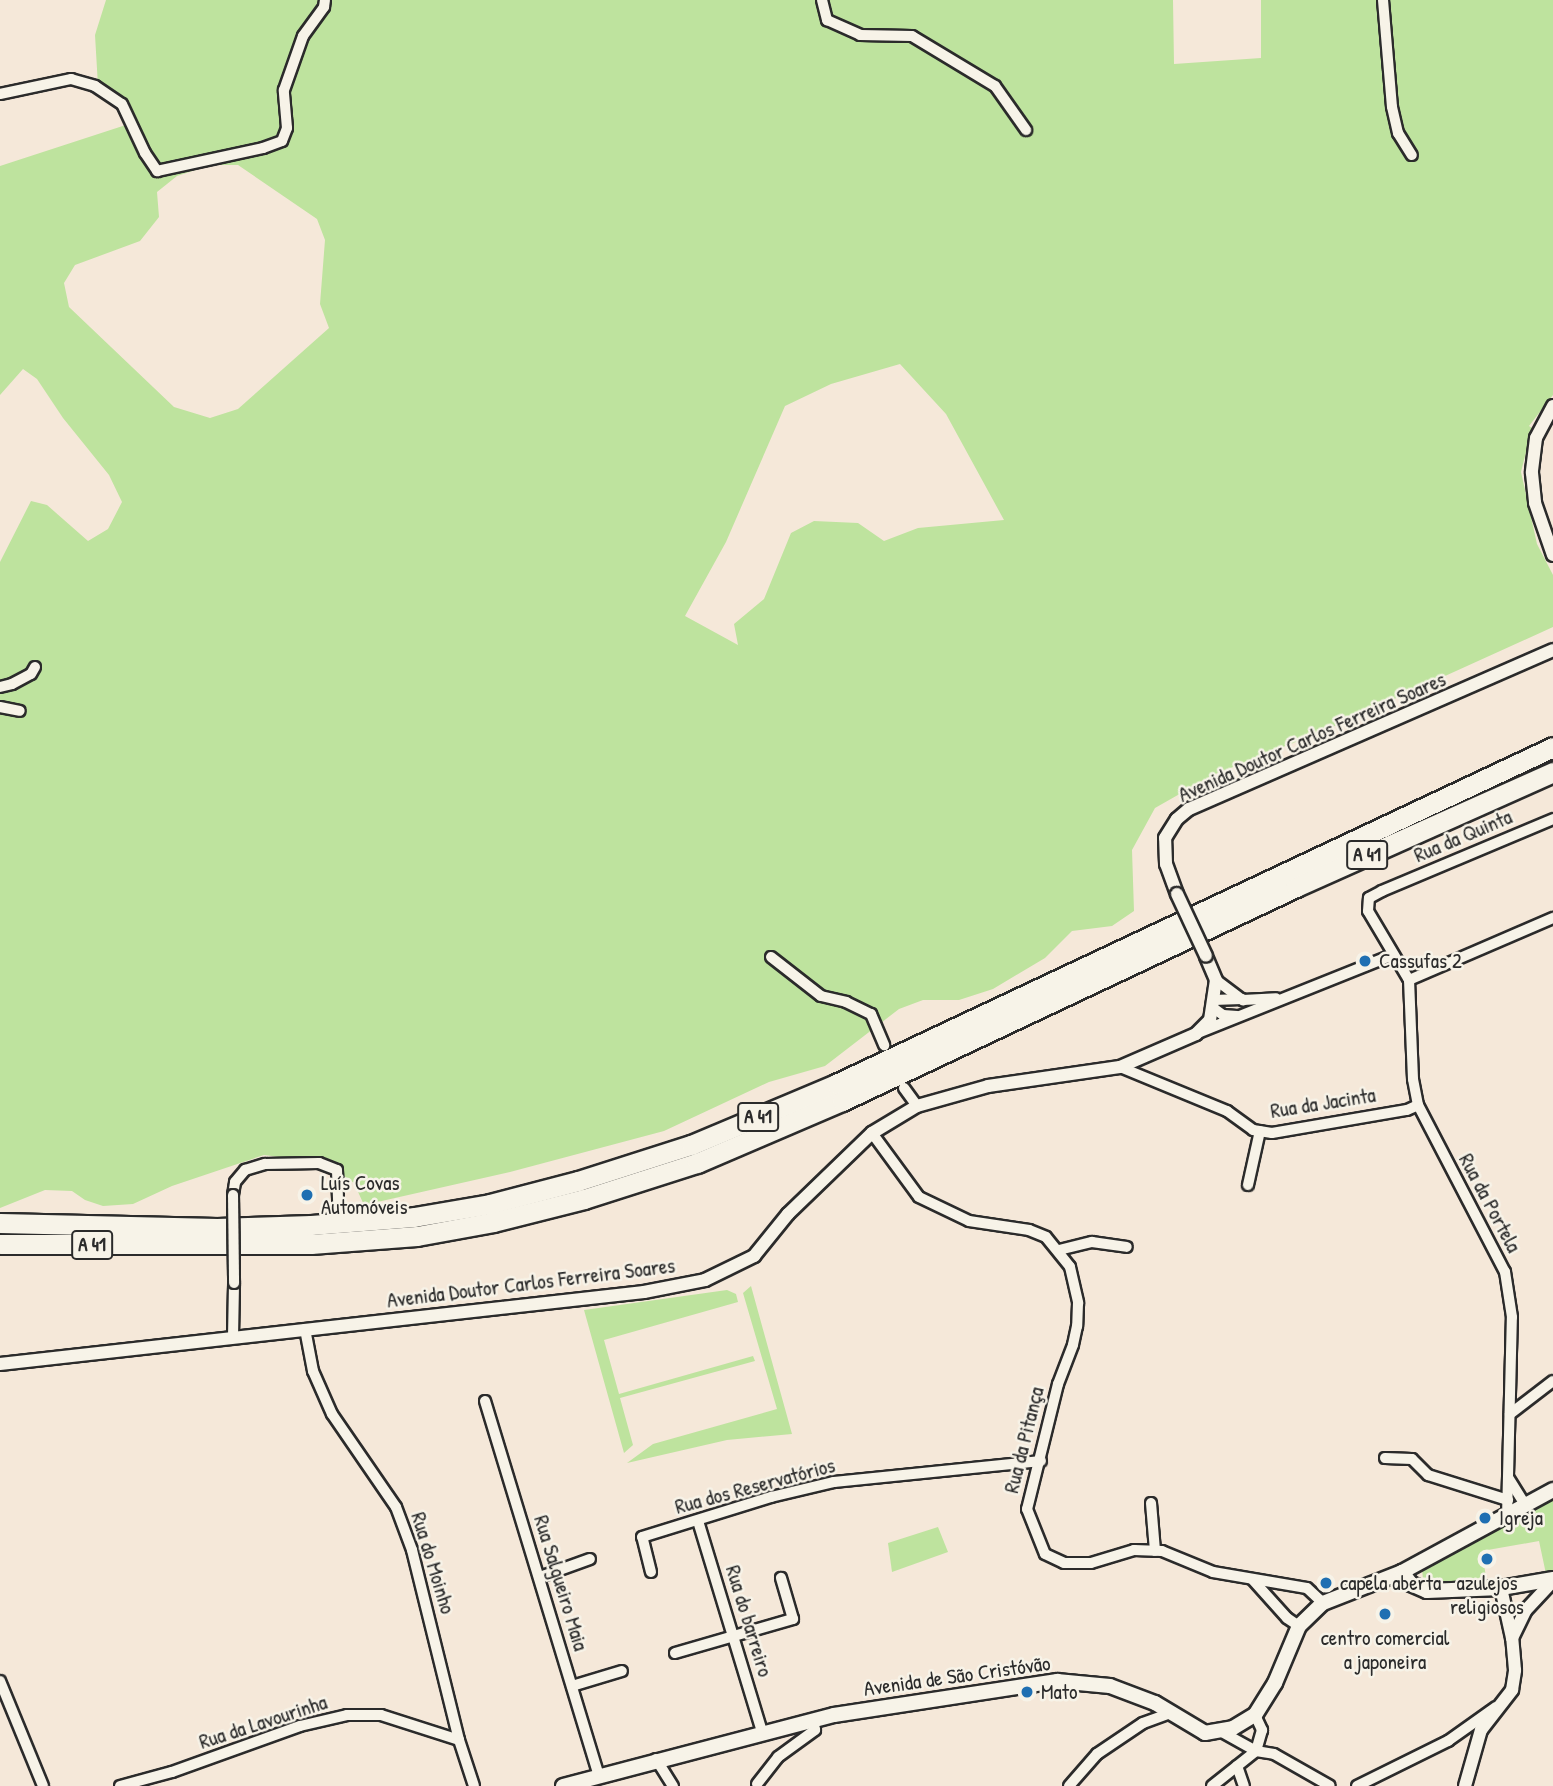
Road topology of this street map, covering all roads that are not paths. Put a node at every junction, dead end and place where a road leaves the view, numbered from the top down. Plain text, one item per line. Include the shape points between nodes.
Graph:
1 (325, 0) edge
2 (822, 0) edge
3 (1383, 0) edge
4 (0, 94) edge
5 (1026, 130) dead end
6 (1412, 155) dead end
7 (1553, 406) edge
8 (1553, 555) edge
9 (1553, 650) edge
10 (35, 667) dead end
11 (0, 687) edge
12 (0, 708) edge
13 (20, 711) dead end
14 (1553, 747) edge
15 (1553, 772) edge
16 (1553, 819) edge
17 (1553, 918) edge
18 (1393, 955) junction
19 (771, 957) dead end
20 (1216, 980) junction
21 (1409, 980) junction
22 (1280, 998) junction
23 (1242, 999) junction
24 (1213, 1003) junction
25 (1241, 1017) junction
26 (1196, 1034) junction
27 (884, 1045) dead end
28 (1120, 1068) junction
29 (904, 1088) dead end
30 (1418, 1105) junction
31 (917, 1106) junction
32 (1260, 1131) junction
33 (873, 1133) junction
34 (1248, 1185) dead end
35 (338, 1205) dead end
36 (0, 1223) edge
37 (0, 1244) edge
38 (1127, 1247) dead end
39 (1059, 1250) junction
40 (305, 1329) junction
41 (233, 1337) junction
42 (0, 1364) edge
43 (1553, 1381) edge
44 (485, 1401) dead end
45 (1510, 1414) junction
46 (1385, 1458) dead end
47 (1041, 1461) junction
48 (1508, 1479) junction
49 (1553, 1490) edge
50 (1508, 1500) junction
51 (1523, 1501) junction
52 (1151, 1503) dead end
53 (1507, 1517) junction
54 (698, 1521) junction
55 (1155, 1551) junction
56 (590, 1559) dead end
57 (651, 1572) dead end
58 (1402, 1572) junction
59 (540, 1577) junction
60 (781, 1578) dead end
61 (1251, 1579) junction
62 (1553, 1580) edge
63 (1501, 1588) junction
64 (1534, 1590) junction
65 (1323, 1602) junction
66 (1506, 1615) junction
67 (1522, 1617) junction
68 (1299, 1626) junction
69 (735, 1637) junction
70 (1512, 1638) junction
71 (675, 1653) dead end
72 (622, 1671) dead end
73 (0, 1681) edge
74 (572, 1686) junction
75 (1498, 1706) junction
76 (1170, 1713) junction
77 (1255, 1715) junction
78 (813, 1719) junction
79 (1219, 1730) junction
80 (762, 1731) junction
81 (459, 1740) junction
82 (1256, 1751) junction
83 (656, 1759) junction
84 (1237, 1766) junction
85 (599, 1776) junction
86 (757, 1784) dead end
87 (43, 1786) edge
88 (120, 1786) edge
89 (474, 1786) edge
90 (564, 1786) edge
91 (673, 1786) edge
92 (1069, 1786) edge
93 (1212, 1786) edge
94 (1244, 1786) edge
95 (1330, 1786) edge
96 (1357, 1786) edge
97 (1465, 1786) edge

1 - 4 street via 303,37 284,90 287,128 282,141 157,171 122,104 95,86 71,79
2 - 5 street via 827,20 860,34 912,37 947,55 995,86
3 - 6 street via 1392,107 1398,133
7 - 8 street via 1536,438 1532,473 1535,503
9 - 20 street, Avenida Doutor Carlos Ferreira Soares, bridge via 1189,809 1170,829 1164,850 1177,894
10 - 11 street via 22,679
12 - 13 street
14 - 36 highway, A 41 via 836,1084 691,1145 578,1181 490,1205 311,1225 217,1228
15 - 37 highway, A 41 via 842,1101 697,1163 584,1199 430,1233 311,1244
16 - 18 street, Rua da Quinta via 1369,898 1368,911
17 - 21 street
18 - 21 street
18 - 22 street
19 - 27 street via 821,996 871,1014
20 - 23 street
20 - 24 street
21 - 30 street, Rua da Portela
22 - 23 street
22 - 25 street
23 - 24 street
24 - 25 street via 1223,1015
24 - 26 street via 1210,1020
25 - 26 street
26 - 28 street, Avenida Doutor Carlos Ferreira Soares
28 - 31 street, Avenida Doutor Carlos Ferreira Soares via 988,1086
28 - 32 street, Rua da Jacinta via 1227,1111
29 - 31 street
30 - 32 street, Rua da Jacinta via 1272,1133
30 - 45 street, Rua da Portela via 1505,1272 1512,1317
31 - 33 street, Avenida Doutor Carlos Ferreira Soares
32 - 34 street
33 - 39 street, Rua da Pitança via 919,1197 969,1221 1029,1230 1046,1237
33 - 40 street, Avenida Doutor Carlos Ferreira Soares via 788,1214 754,1256 705,1280 644,1292
35 - 41 street, bridge via 337,1170 319,1163 265,1164 245,1170 235,1182
38 - 39 street via 1092,1242
39 - 47 street, Rua da Pitança via 1074,1279 1077,1326
40 - 41 street, Avenida Doutor Carlos Ferreira Soares
40 - 81 street, Rua do Moinho via 313,1371 332,1414 396,1507 435,1636
41 - 42 street, Avenida Doutor Carlos Ferreira Soares
43 - 45 street
44 - 59 street, Rua Salgueiro Maia
45 - 48 street, Rua da Portela
46 - 50 street via 1412,1459 1428,1475
47 - 54 street, Rua dos Reservatórios via 834,1482
47 - 55 street, Rua da Pitança via 1027,1509 1045,1554 1064,1563 1091,1563 1134,1550
48 - 50 street, Rua da Portela
48 - 51 street
49 - 51 main road
50 - 51 street
50 - 53 street, Rua da Portela
51 - 53 main road
52 - 55 street
53 - 58 main road
54 - 57 street, Rua dos Reservatórios via 642,1537
54 - 69 street, Rua do barreiro
55 - 61 street, Rua da Pitança via 1213,1572
56 - 59 street
58 - 63 main road via 1410,1584 1427,1591
58 - 65 main road
59 - 74 street, Rua Salgueiro Maia
60 - 69 street via 793,1619
61 - 65 street, Rua da Pitança via 1307,1588
61 - 68 street
62 - 64 main road
63 - 64 main road
63 - 66 street
64 - 67 street
65 - 68 main road
66 - 67 street
66 - 70 street
67 - 70 street
68 - 77 main road via 1275,1683
69 - 71 street
69 - 80 street, Rua do barreiro
70 - 75 street via 1512,1690
72 - 74 street
73 - 87 street
74 - 85 street, Rua Salgueiro Maia
75 - 96 street via 1448,1741
75 - 97 street via 1481,1730
76 - 78 main road, Avenida de São Cristóvão via 1110,1686 1056,1682
76 - 79 main road, Avenida de São Cristóvão via 1205,1733
76 - 92 street via 1143,1723 1097,1754
77 - 79 main road via 1233,1728
77 - 82 street via 1262,1730
78 - 80 main road, Avenida de São Cristóvão
78 - 86 street via 815,1730 778,1757
79 - 82 street
80 - 83 main road, Avenida de São Cristóvão
81 - 88 street, Rua da Lavourinha via 381,1715 347,1715
81 - 89 street, Rua do Moinho
82 - 84 street
82 - 95 street via 1274,1754
83 - 85 main road, Avenida de São Cristóvão
83 - 91 street
84 - 93 street
84 - 94 street
85 - 90 main road, Avenida de São Cristóvão

